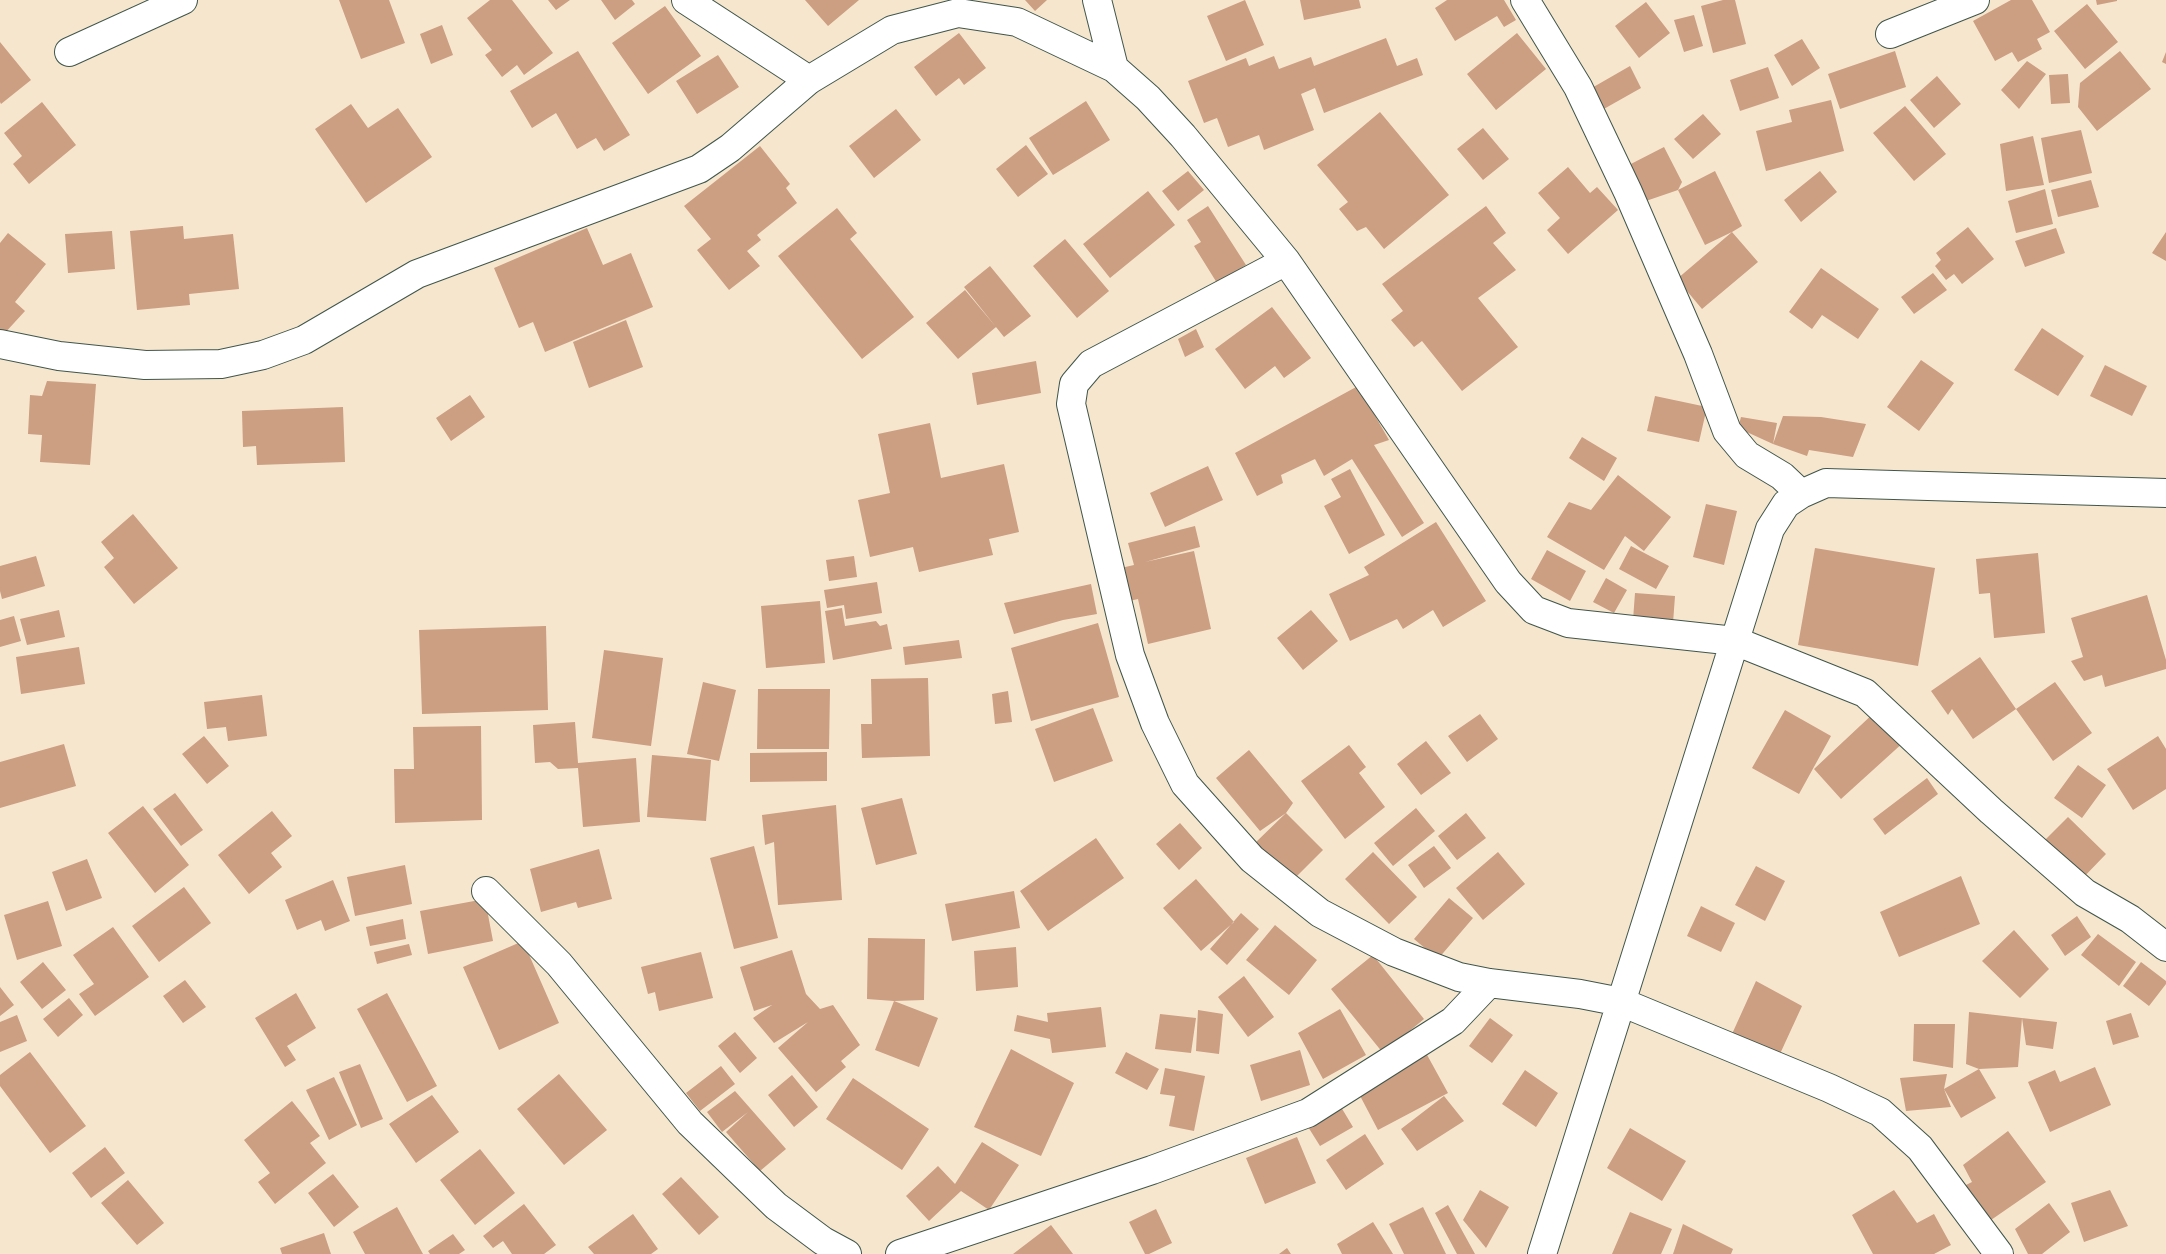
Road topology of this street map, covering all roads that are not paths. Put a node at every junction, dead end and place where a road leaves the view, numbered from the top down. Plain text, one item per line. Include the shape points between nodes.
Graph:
1 (183, 0) edge
2 (686, 0) edge
3 (1097, 0) edge
4 (1525, 0) edge
5 (1975, 0) edge
6 (1890, 34) dead end
7 (69, 52) dead end
8 (1114, 68) junction
9 (809, 80) junction
10 (1286, 261) junction
11 (0, 344) edge
12 (2166, 493) edge
13 (1801, 494) junction
14 (1735, 641) junction
15 (486, 892) dead end
16 (2166, 947) edge
17 (1489, 983) junction
18 (1621, 1002) junction
19 (848, 1254) edge
20 (900, 1254) edge
21 (1542, 1254) edge
22 (1999, 1254) edge

1 - 7 street
2 - 9 street
3 - 8 street
4 - 13 street via 1578,87 1628,192 1698,354 1727,431 1747,455 1782,476
5 - 6 street
8 - 9 street via 1017,22 958,13 892,30
8 - 10 street via 1183,136
9 - 11 street via 730,148 699,169 417,274 304,340 263,355 221,364 145,366 59,356
10 - 14 street via 1508,582 1534,610 1568,623
10 - 17 street via 1090,364 1074,384 1071,404 1130,655 1155,723 1184,784 1252,859 1320,912 1394,952 1459,977
12 - 13 street via 1826,483
13 - 14 street via 1786,504 1770,529
14 - 16 street via 1865,693 2085,893 2130,919
14 - 18 street
15 - 19 street via 559,964 690,1123 776,1206
17 - 18 street
17 - 20 street via 1453,1021 1308,1113 1152,1170
18 - 21 street
18 - 22 street via 1830,1088 1880,1112 1920,1148

